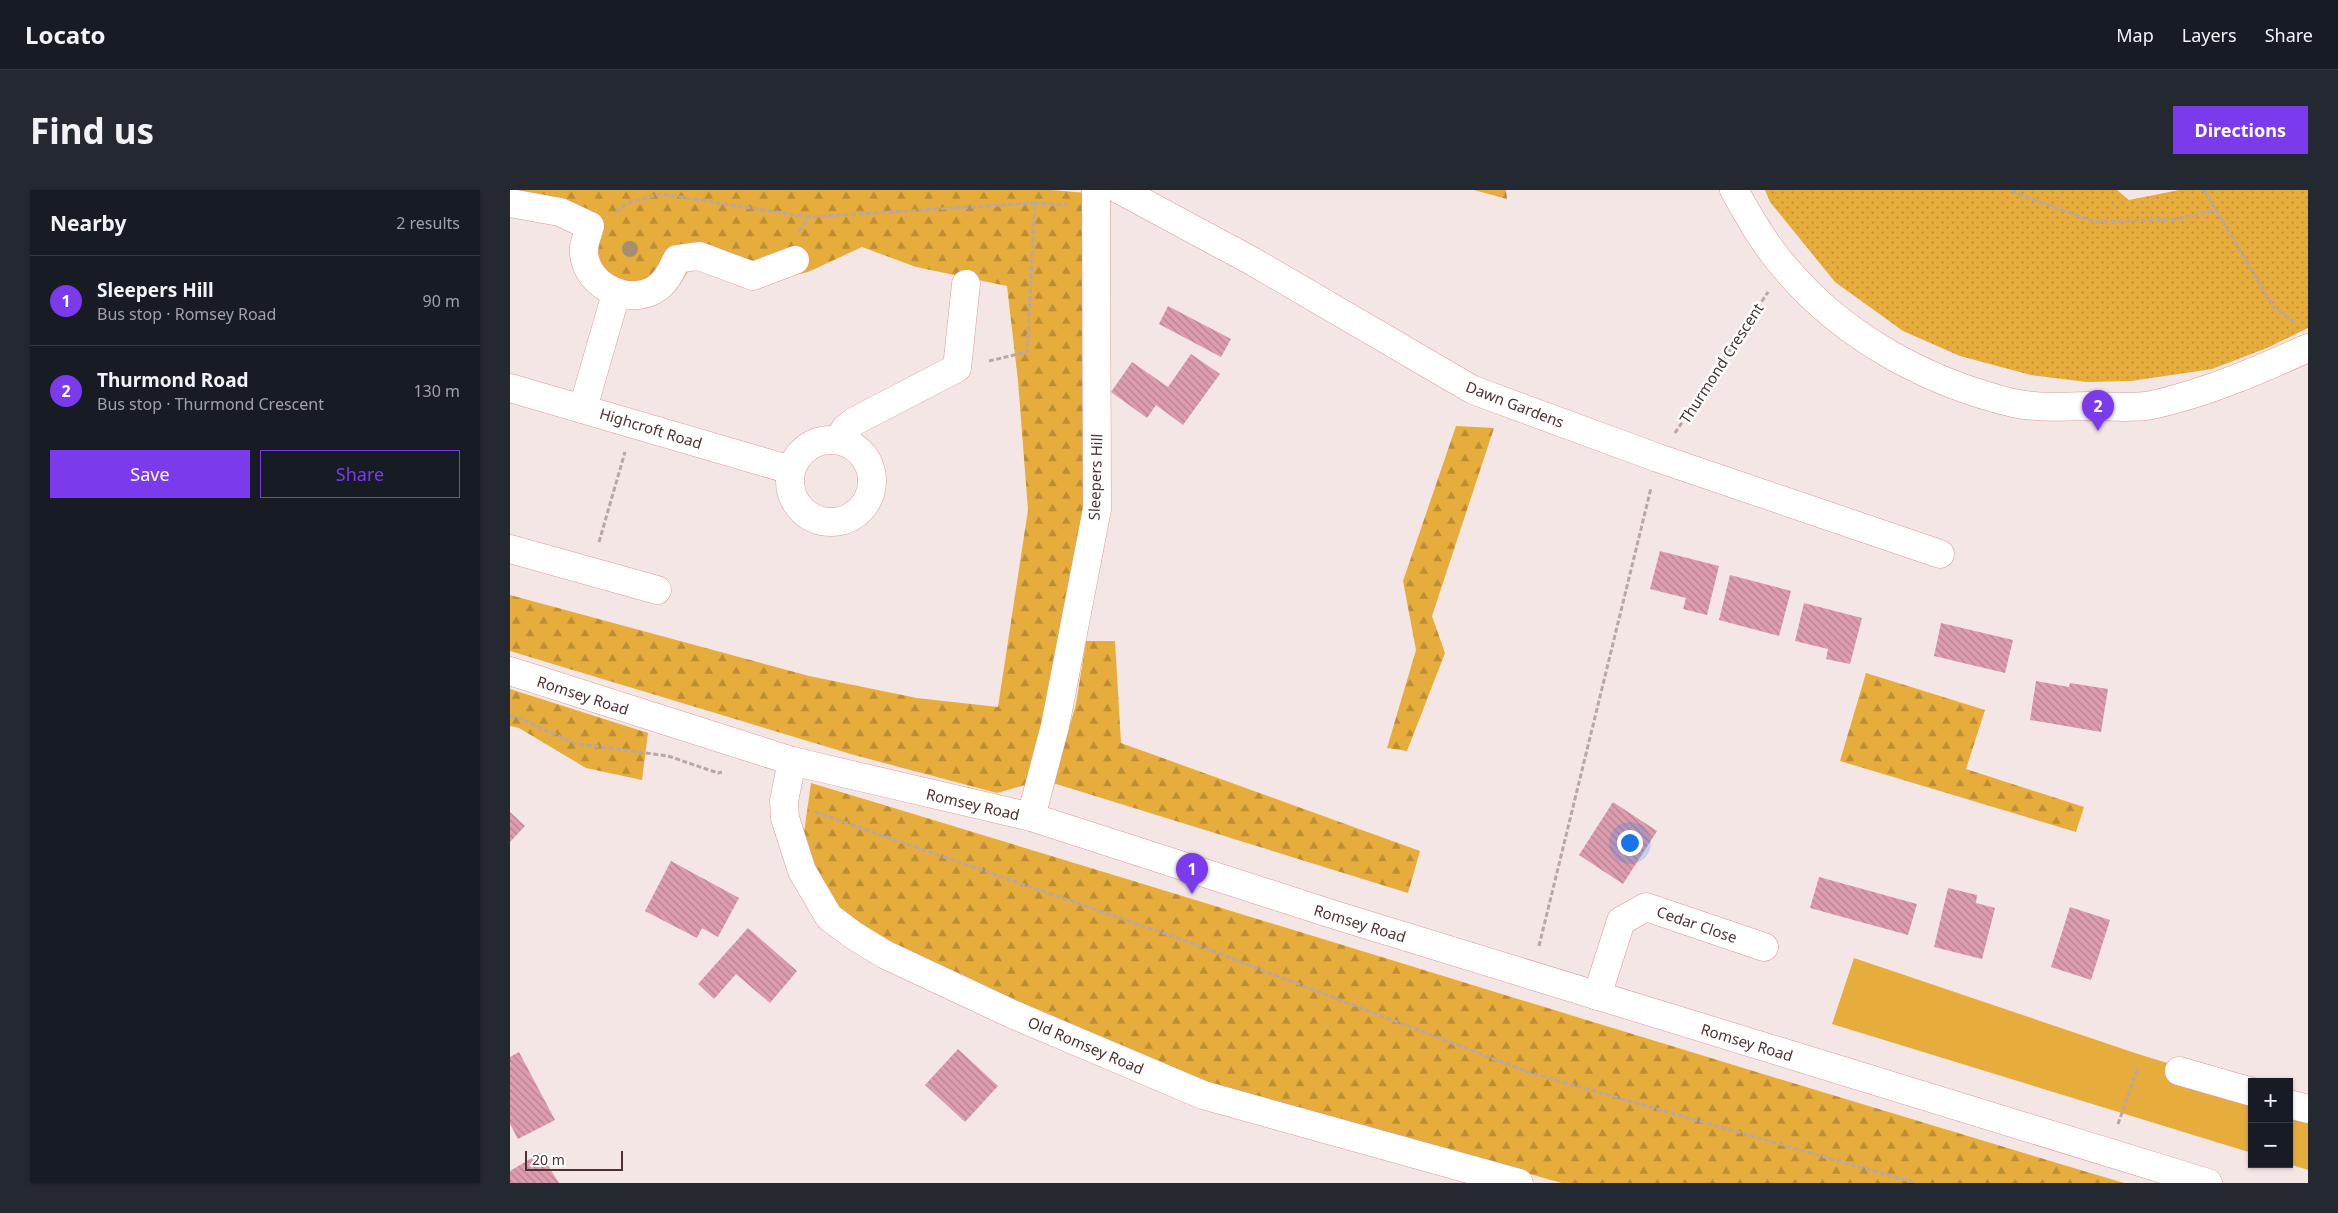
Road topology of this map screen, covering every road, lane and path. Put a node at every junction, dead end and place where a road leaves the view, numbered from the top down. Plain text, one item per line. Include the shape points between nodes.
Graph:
1 (1120, 190) edge
2 (1734, 190) edge
3 (2012, 190) edge
4 (2204, 190) edge
5 (1096, 199) edge
6 (510, 203) edge
7 (1035, 203) junction
8 (2216, 210) junction
9 (809, 216) junction
10 (588, 233) junction
11 (786, 264) joint
12 (1786, 269) junction
13 (966, 284) dead end
14 (616, 294) junction
15 (2304, 338) edge
16 (957, 368) junction
17 (510, 388) edge
18 (583, 408) junction
19 (633, 423) junction
20 (838, 440) junction
21 (1658, 458) junction
22 (791, 470) junction
23 (510, 549) edge
24 (1940, 554) dead end
25 (590, 571) junction
26 (657, 590) dead end
27 (510, 671) edge
28 (510, 717) edge
29 (792, 761) junction
30 (727, 772) dead end
31 (784, 801) junction
32 (1031, 817) junction
33 (1764, 947) dead end
34 (1532, 976) junction
35 (1596, 996) junction
36 (2138, 1068) dead end
37 (2179, 1071) dead end
38 (2248, 1091) edge
39 (2293, 1105) edge
40 (2308, 1109) edge
41 (2108, 1152) junction
42 (1519, 1183) edge
43 (1916, 1183) edge
44 (2208, 1183) edge

1 - 21 street, Dawn Gardens via 1252,261 1473,390
2 - 12 street via 1755,227
3 - 8 path via 2095,222 2177,219
4 - 8 path
5 - 7 path
5 - 32 street, Sleepers Hill via 1097,509 1055,726
6 - 10 street via 560,212 590,226
7 - 9 path
7 - 16 path via 1027,352
8 - 15 path via 2273,306
9 - 10 path via 661,194 627,203
9 - 11 path
10 - 14 street via 584,249 588,268 600,284
11 - 14 street via 753,276 699,256 677,259 669,277 654,290 636,296
12 - 15 street via 1844,325 1890,356 1950,383 2014,403 2150,406 2215,387
12 - 21 path, Thurmond Crescent
13 - 16 street
14 - 18 street
16 - 20 street via 855,421
17 - 18 street, Highcroft Road
18 - 19 street, Highcroft Road
19 - 22 street, Highcroft Road
19 - 25 path
20 - 22 street via 817,442 800,453
20 - 22 street via 855,448 868,463 872,482 867,501 853,516 834,522 815,520 799,508 790,490
21 - 24 street, Dawn Gardens
21 - 34 path, Thurmond Crescent
23 - 25 street
25 - 26 street
27 - 29 street, Romsey Road
28 - 30 path via 515,716 574,743 668,756 718,773
29 - 31 street, Old Romsey Road
29 - 32 street, Romsey Road
31 - 42 street, Old Romsey Road via 785,818 796,856 829,917 884,954 1012,1014 1203,1095
31 - 43 path via 1186,941 1528,1072
32 - 34 street, Romsey Road
33 - 35 street, Cedar Close via 1646,906 1621,921
34 - 35 street, Romsey Road
35 - 41 street, Romsey Road
36 - 41 path
37 - 38 street
39 - 40 street
41 - 44 street, Romsey Road

